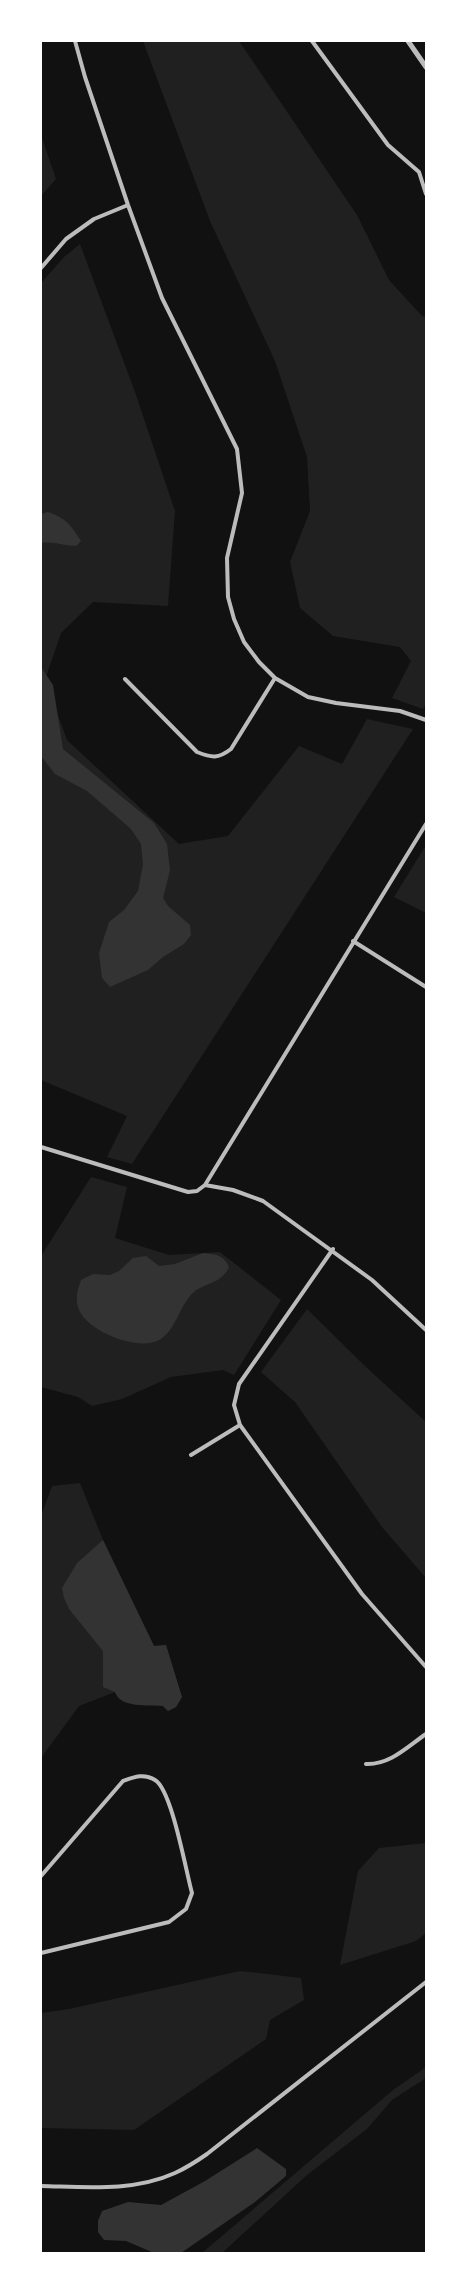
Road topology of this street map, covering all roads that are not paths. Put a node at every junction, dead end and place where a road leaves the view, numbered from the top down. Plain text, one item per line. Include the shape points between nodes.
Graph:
1 (75, 41) edge
2 (312, 41) edge
3 (408, 41) edge
4 (426, 67) edge
5 (426, 194) edge
6 (128, 206) junction
7 (41, 268) edge
8 (276, 678) junction
9 (125, 679) dead end
10 (426, 720) edge
11 (426, 824) edge
12 (354, 941) junction
13 (426, 987) edge
14 (41, 1148) edge
15 (205, 1185) junction
16 (333, 1249) junction
17 (426, 1330) edge
18 (240, 1425) junction
19 (190, 1455) dead end
20 (426, 1667) edge
21 (426, 1734) edge
22 (366, 1764) dead end
23 (41, 1876) edge
24 (41, 1948) edge
25 (42, 1953) edge
26 (426, 1982) edge
27 (41, 2186) edge

1 - 6 street
2 - 5 street via 388,145 419,172
3 - 4 street
6 - 7 street via 94,219 66,239
6 - 8 street via 162,298 237,450 242,493 228,558 228,597 244,642 259,662
8 - 9 street via 231,749 222,756 212,758 197,752
8 - 10 street via 308,697 400,711
11 - 12 street
12 - 13 street
12 - 15 street
14 - 15 street via 188,1192 197,1191
15 - 16 street via 233,1190 263,1201
16 - 17 street via 372,1280
16 - 18 street via 239,1384 234,1405
18 - 19 street
18 - 20 street via 362,1594
21 - 22 street via 389,1760 378,1764
23 - 25 street via 123,1781 139,1775 156,1780 168,1795 192,1893 186,1909 169,1922
24 - 25 street
26 - 27 street via 207,2154 176,2173 145,2183 113,2188

